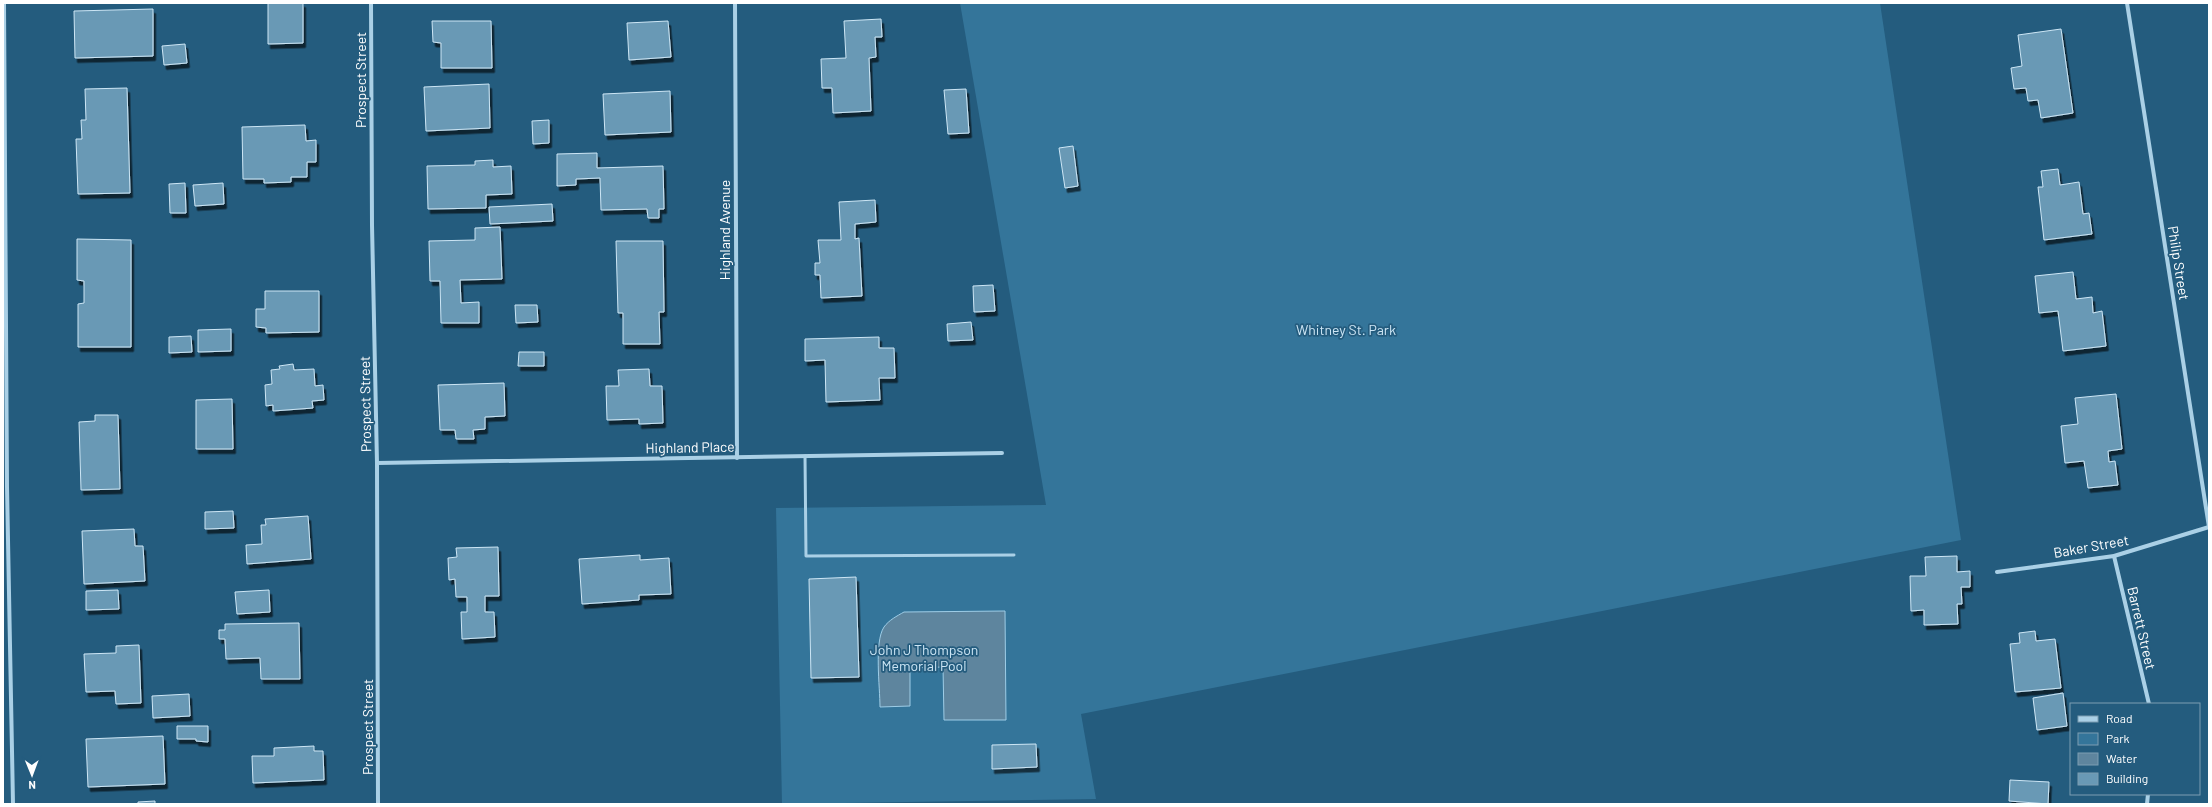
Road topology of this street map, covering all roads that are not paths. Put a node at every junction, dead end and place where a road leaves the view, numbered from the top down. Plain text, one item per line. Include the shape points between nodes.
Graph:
1 (4, 3) edge
2 (371, 3) edge
3 (735, 3) edge
4 (2127, 3) edge
5 (1002, 453) dead end
6 (805, 456) junction
7 (737, 458) junction
8 (377, 463) junction
9 (2209, 527) edge
10 (1014, 555) dead end
11 (2114, 556) junction
12 (1997, 572) dead end
13 (2149, 703) edge
14 (13, 804) edge
15 (378, 804) edge

1 - 14 street via 7,455
2 - 8 street, Prospect Street
3 - 7 street, Highland Avenue
4 - 9 street, Philip Street
5 - 6 street, Highland Place
6 - 7 street, Highland Place
6 - 10 lane via 806,556
7 - 8 street, Highland Place
8 - 15 street, Prospect Street
9 - 11 street, Baker Street
11 - 12 street, Baker Street
11 - 13 street, Barrett Street

